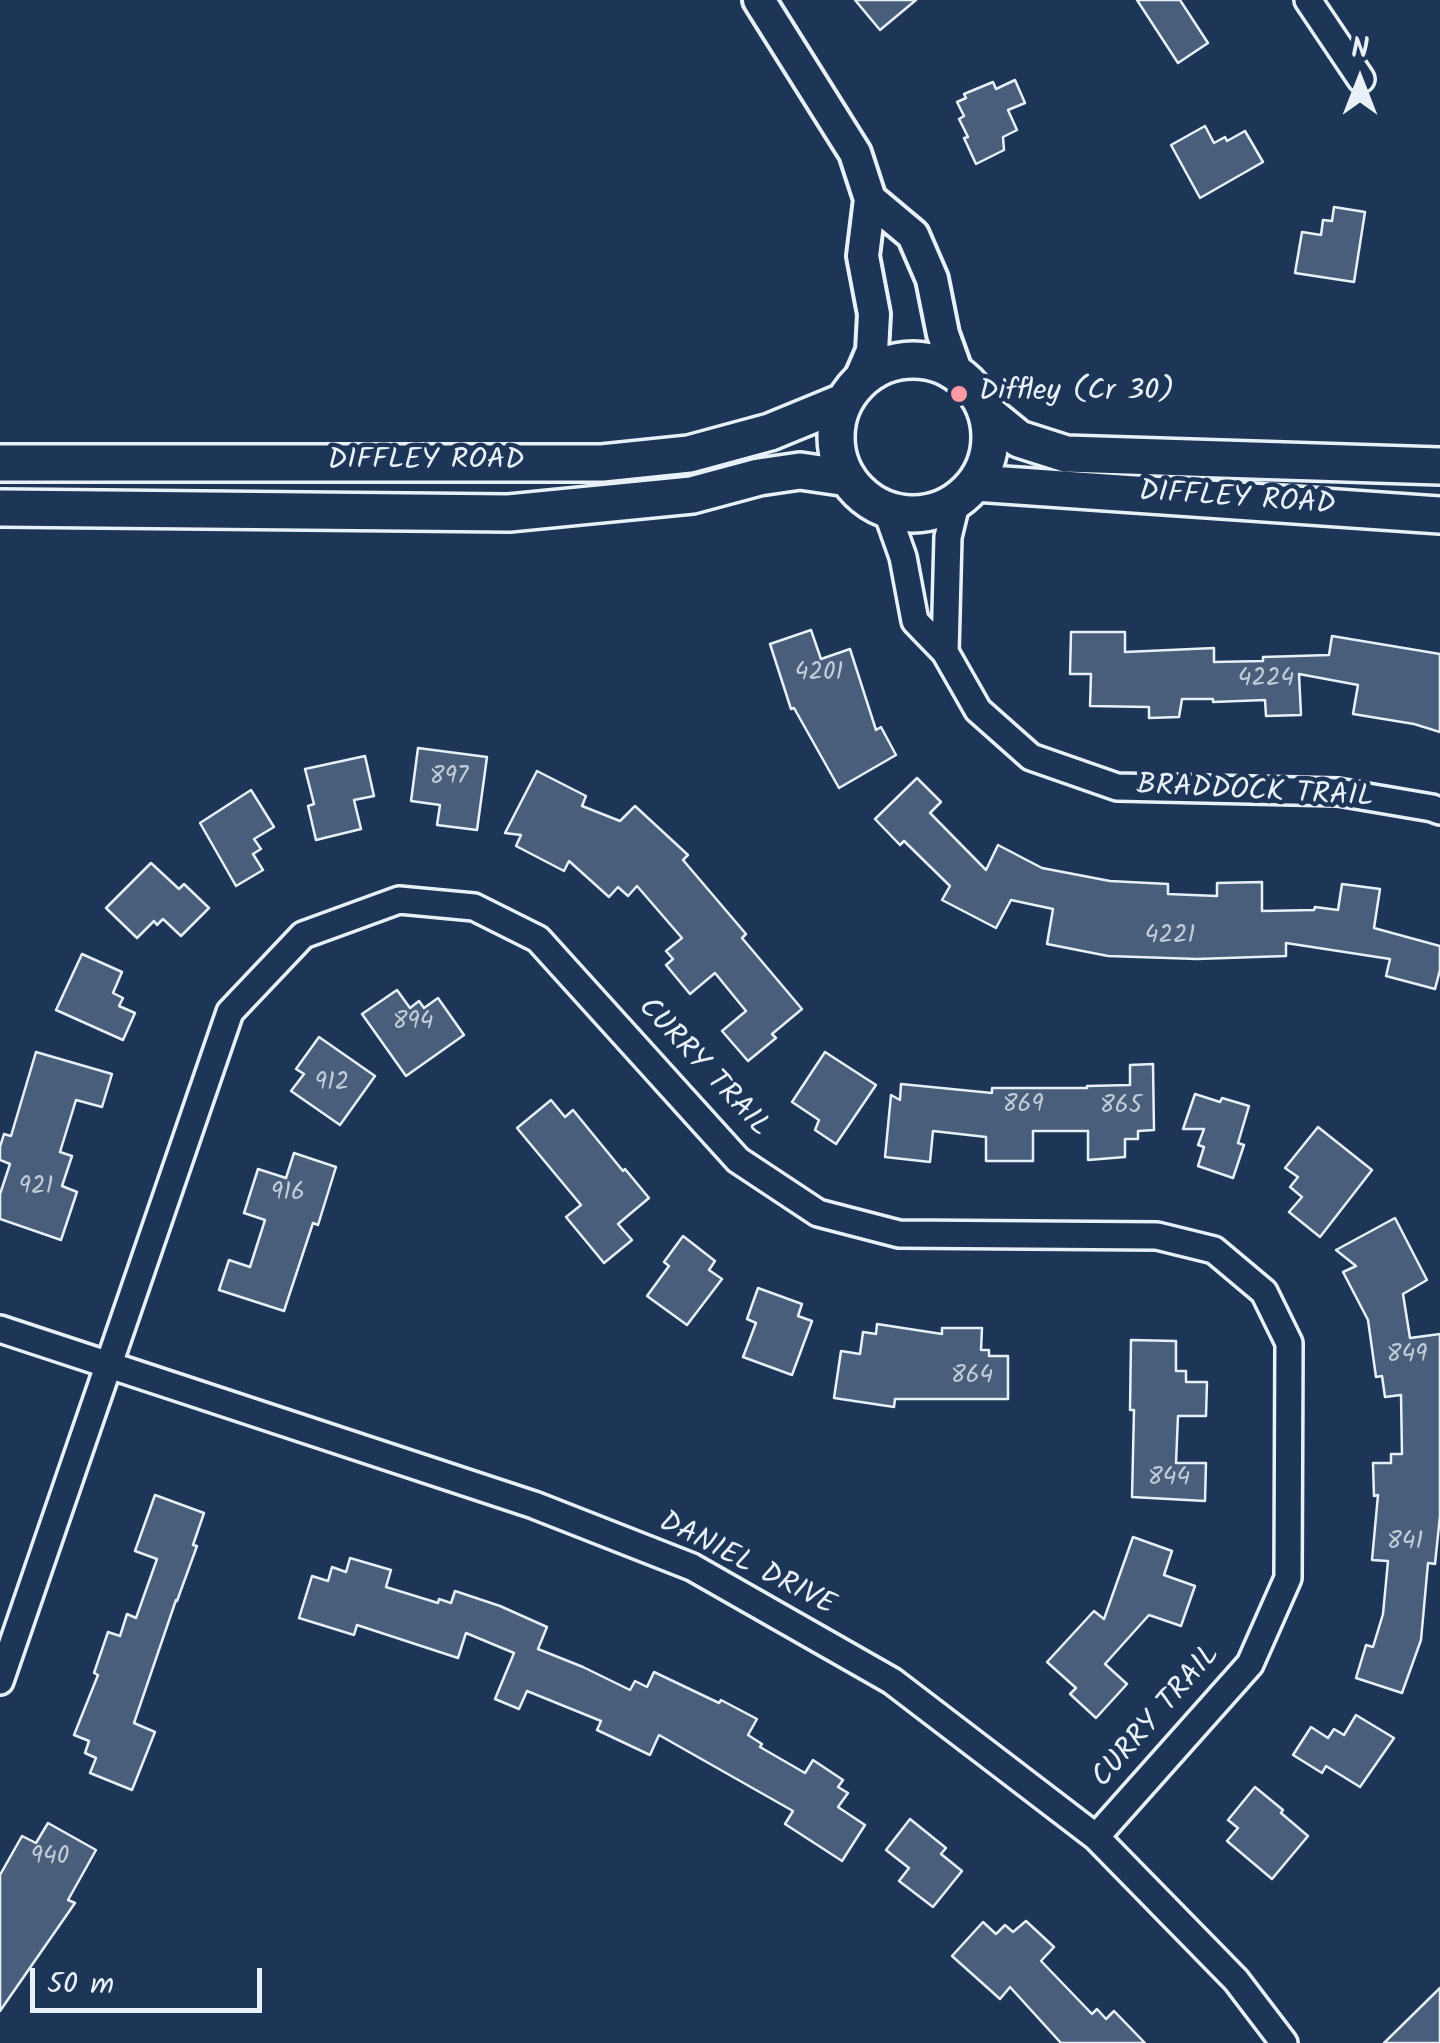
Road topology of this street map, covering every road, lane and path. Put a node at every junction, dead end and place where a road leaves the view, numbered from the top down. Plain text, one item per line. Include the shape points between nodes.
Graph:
1 (759, 0) edge
2 (1308, 0) edge
3 (1361, 79) dead end
4 (870, 199) junction
5 (957, 373) junction
6 (851, 392) junction
7 (986, 412) junction
8 (0, 463) edge
9 (1440, 466) edge
10 (848, 478) junction
11 (966, 492) junction
12 (0, 508) edge
13 (886, 509) junction
14 (1440, 515) edge
15 (945, 652) junction
16 (1440, 811) edge
17 (0, 1329) edge
18 (108, 1363) junction
19 (0, 1681) edge
20 (1096, 1837) junction
21 (1284, 2043) edge

1 - 4 street via 855,153
2 - 3 street
4 - 5 street via 913,235
4 - 6 street via 863,256 874,314 872,351
5 - 6 main road via 906,360 881,366
5 - 7 main road
6 - 8 main road, DIFFLEY ROAD via 770,432 688,454 602,463
6 - 10 main road via 836,428 837,454
7 - 9 main road, DIFFLEY ROAD via 1019,439 1066,454
7 - 11 main road via 986,461
10 - 12 main road, DIFFLEY ROAD via 800,471 692,495 509,514
10 - 13 main road
11 - 13 main road via 935,511
11 - 14 main road, DIFFLEY ROAD
11 - 15 street via 948,537
13 - 15 street, BRADDOCK TRAIL via 915,622
15 - 16 street, BRADDOCK TRAIL via 978,710 1031,757 1117,788 1338,792
17 - 18 street, DANIEL DRIVE
18 - 19 street, CURRY TRAIL
18 - 20 street, DANIEL DRIVE via 534,1505 692,1567 892,1681
18 - 20 street, CURRY TRAIL via 230,1012 303,935 399,900 474,907 538,939 738,1160 818,1213 899,1234 1157,1236 1214,1250 1264,1292 1289,1343 1288,1578 1250,1664
20 - 21 street, DANIEL DRIVE via 1236,1980

